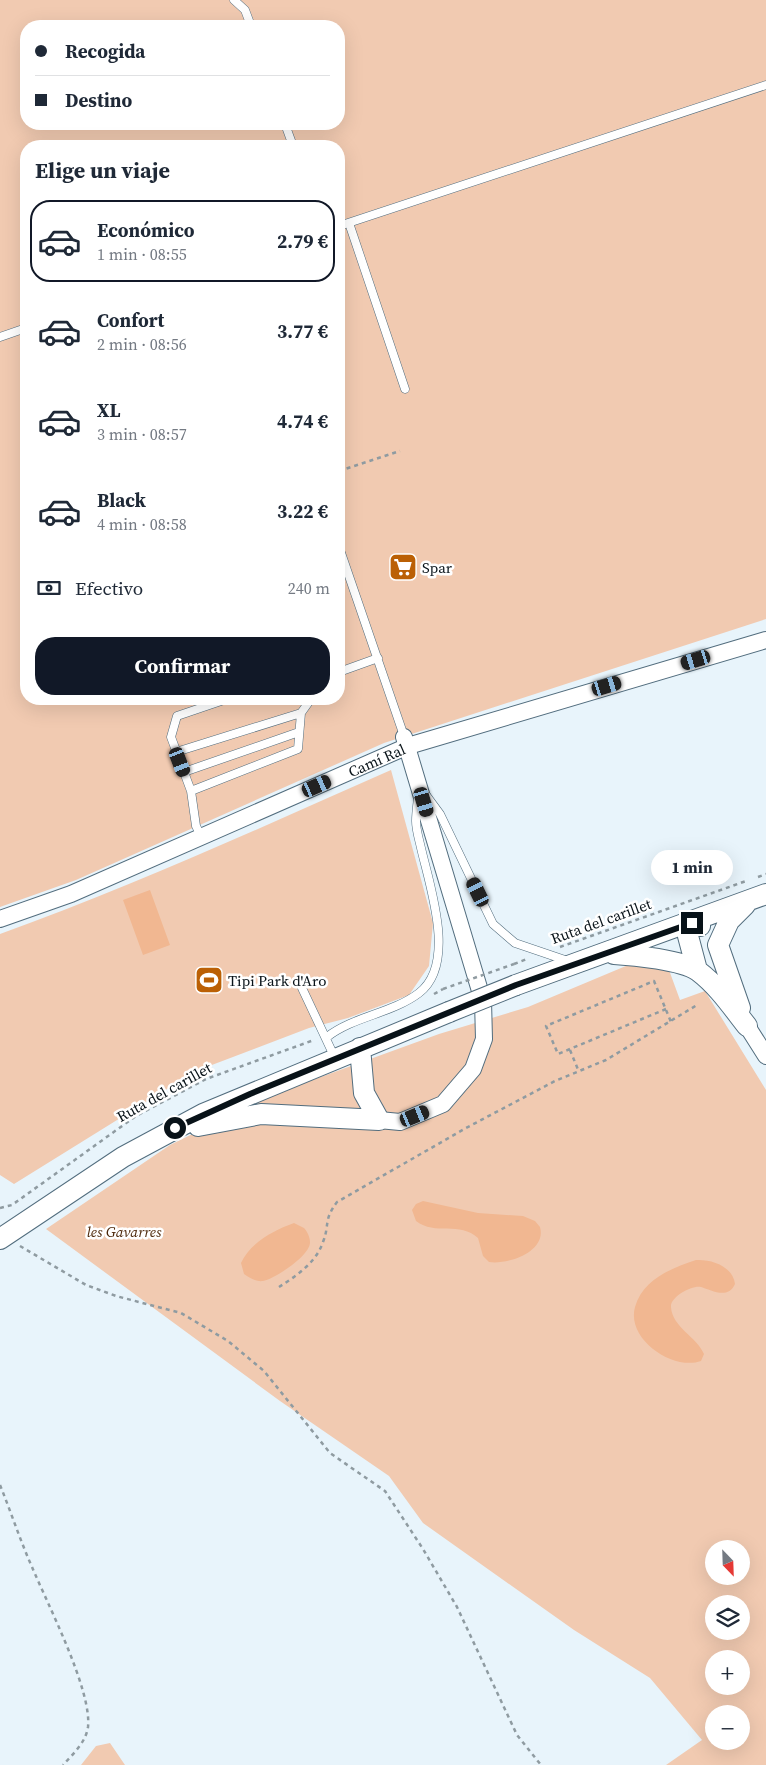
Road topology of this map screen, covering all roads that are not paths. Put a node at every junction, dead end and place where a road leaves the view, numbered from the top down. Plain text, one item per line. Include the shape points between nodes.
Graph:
1 (234, 0) edge
2 (248, 20) edge
3 (766, 84) edge
4 (349, 223) junction
5 (345, 224) edge
6 (20, 330) edge
7 (0, 337) edge
8 (405, 389) dead end
9 (345, 576) edge
10 (766, 640) edge
11 (378, 658) junction
12 (345, 670) edge
13 (209, 705) edge
14 (307, 705) edge
15 (301, 713) junction
16 (299, 732) junction
17 (406, 741) junction
18 (176, 752) junction
19 (184, 772) junction
20 (419, 784) junction
21 (192, 791) junction
22 (202, 836) junction
23 (757, 891) edge
24 (0, 919) edge
25 (692, 923) junction
26 (718, 945) junction
27 (608, 953) junction
28 (577, 964) junction
29 (697, 970) junction
30 (302, 988) dead end
31 (747, 1026) junction
32 (326, 1037) junction
33 (360, 1048) junction
34 (766, 1056) edge
35 (335, 1058) junction
36 (378, 1120) junction
37 (161, 1136) junction
38 (2, 1238) edge

1 - 2 lane via 245,10
3 - 4 lane
4 - 5 lane
4 - 8 lane
6 - 7 lane
9 - 11 lane
10 - 17 street, Camí Ral
11 - 12 lane
11 - 17 lane
13 - 18 lane via 177,716 171,737
14 - 15 lane
15 - 16 lane
15 - 18 lane
16 - 19 lane
16 - 21 lane via 298,748
17 - 20 street
17 - 22 street, Camí Ral
18 - 19 lane
19 - 21 lane
20 - 28 lane via 440,814 493,924 515,943
20 - 32 lane via 416,823 440,947 435,973 421,992 401,1005 340,1027
20 - 36 street via 483,1001 484,1039 473,1069 444,1104 400,1122
21 - 22 lane via 196,826
22 - 24 street, Camí Ral via 71,894
23 - 25 street
23 - 26 street via 729,921
25 - 26 street via 705,927
25 - 27 street
25 - 29 street via 688,936
26 - 31 street
27 - 28 street
27 - 29 street via 651,957
28 - 33 street, bridge
29 - 31 street
30 - 32 lane
31 - 34 street
32 - 35 lane
33 - 35 street
33 - 36 street via 364,1092
35 - 37 street via 203,1114
36 - 37 street via 261,1114 202,1124
37 - 38 street via 123,1157

